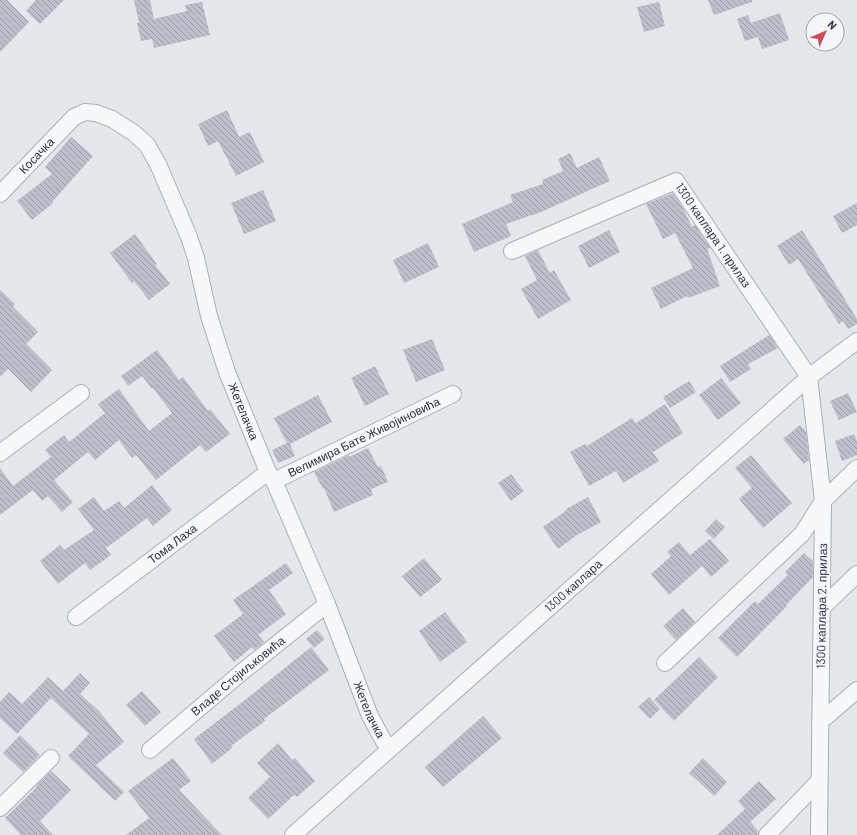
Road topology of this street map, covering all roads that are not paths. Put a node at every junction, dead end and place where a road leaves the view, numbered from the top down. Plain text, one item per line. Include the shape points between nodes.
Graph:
1 (74, 117) joint
2 (0, 194) edge
3 (512, 251) dead end
4 (857, 341) edge
5 (809, 377) junction
6 (81, 393) dead end
7 (453, 394) dead end
8 (0, 453) edge
9 (857, 468) edge
10 (271, 476) junction
11 (823, 501) junction
12 (857, 574) edge
13 (327, 604) junction
14 (822, 608) junction
15 (76, 617) dead end
16 (665, 663) dead end
17 (857, 690) edge
18 (820, 722) junction
19 (389, 748) junction
20 (150, 750) dead end
21 (51, 758) dead end
22 (819, 781) junction
23 (0, 808) edge
24 (293, 835) edge
25 (767, 835) edge
26 (818, 835) edge

1 - 2 street, Косачка
1 - 10 street, Жетелачка via 86,112 112,119 147,145 158,164 196,258 209,316 227,372
3 - 5 street, 1300 каплара 1. прилаз via 676,181
4 - 5 street, 1300 каплара
5 - 11 street, 1300 каплара 2. прилаз
5 - 19 street, 1300 каплара
6 - 8 street
7 - 10 street, Велимира Бате Живојиновића
9 - 11 street
10 - 13 street, Жетелачка
10 - 15 street, Тома Лаха
11 - 14 street, 1300 каплара 2. прилаз
11 - 16 street via 802,534
12 - 14 street
13 - 19 street, Жетелачка via 370,716
13 - 20 street, Владе Стојиљковића
14 - 18 street, 1300 каплара 2. прилаз
17 - 18 street
18 - 22 street, 1300 каплара 2. прилаз
19 - 24 street, 1300 каплара
21 - 23 street
22 - 25 street
22 - 26 street, 1300 каплара 2. прилаз

